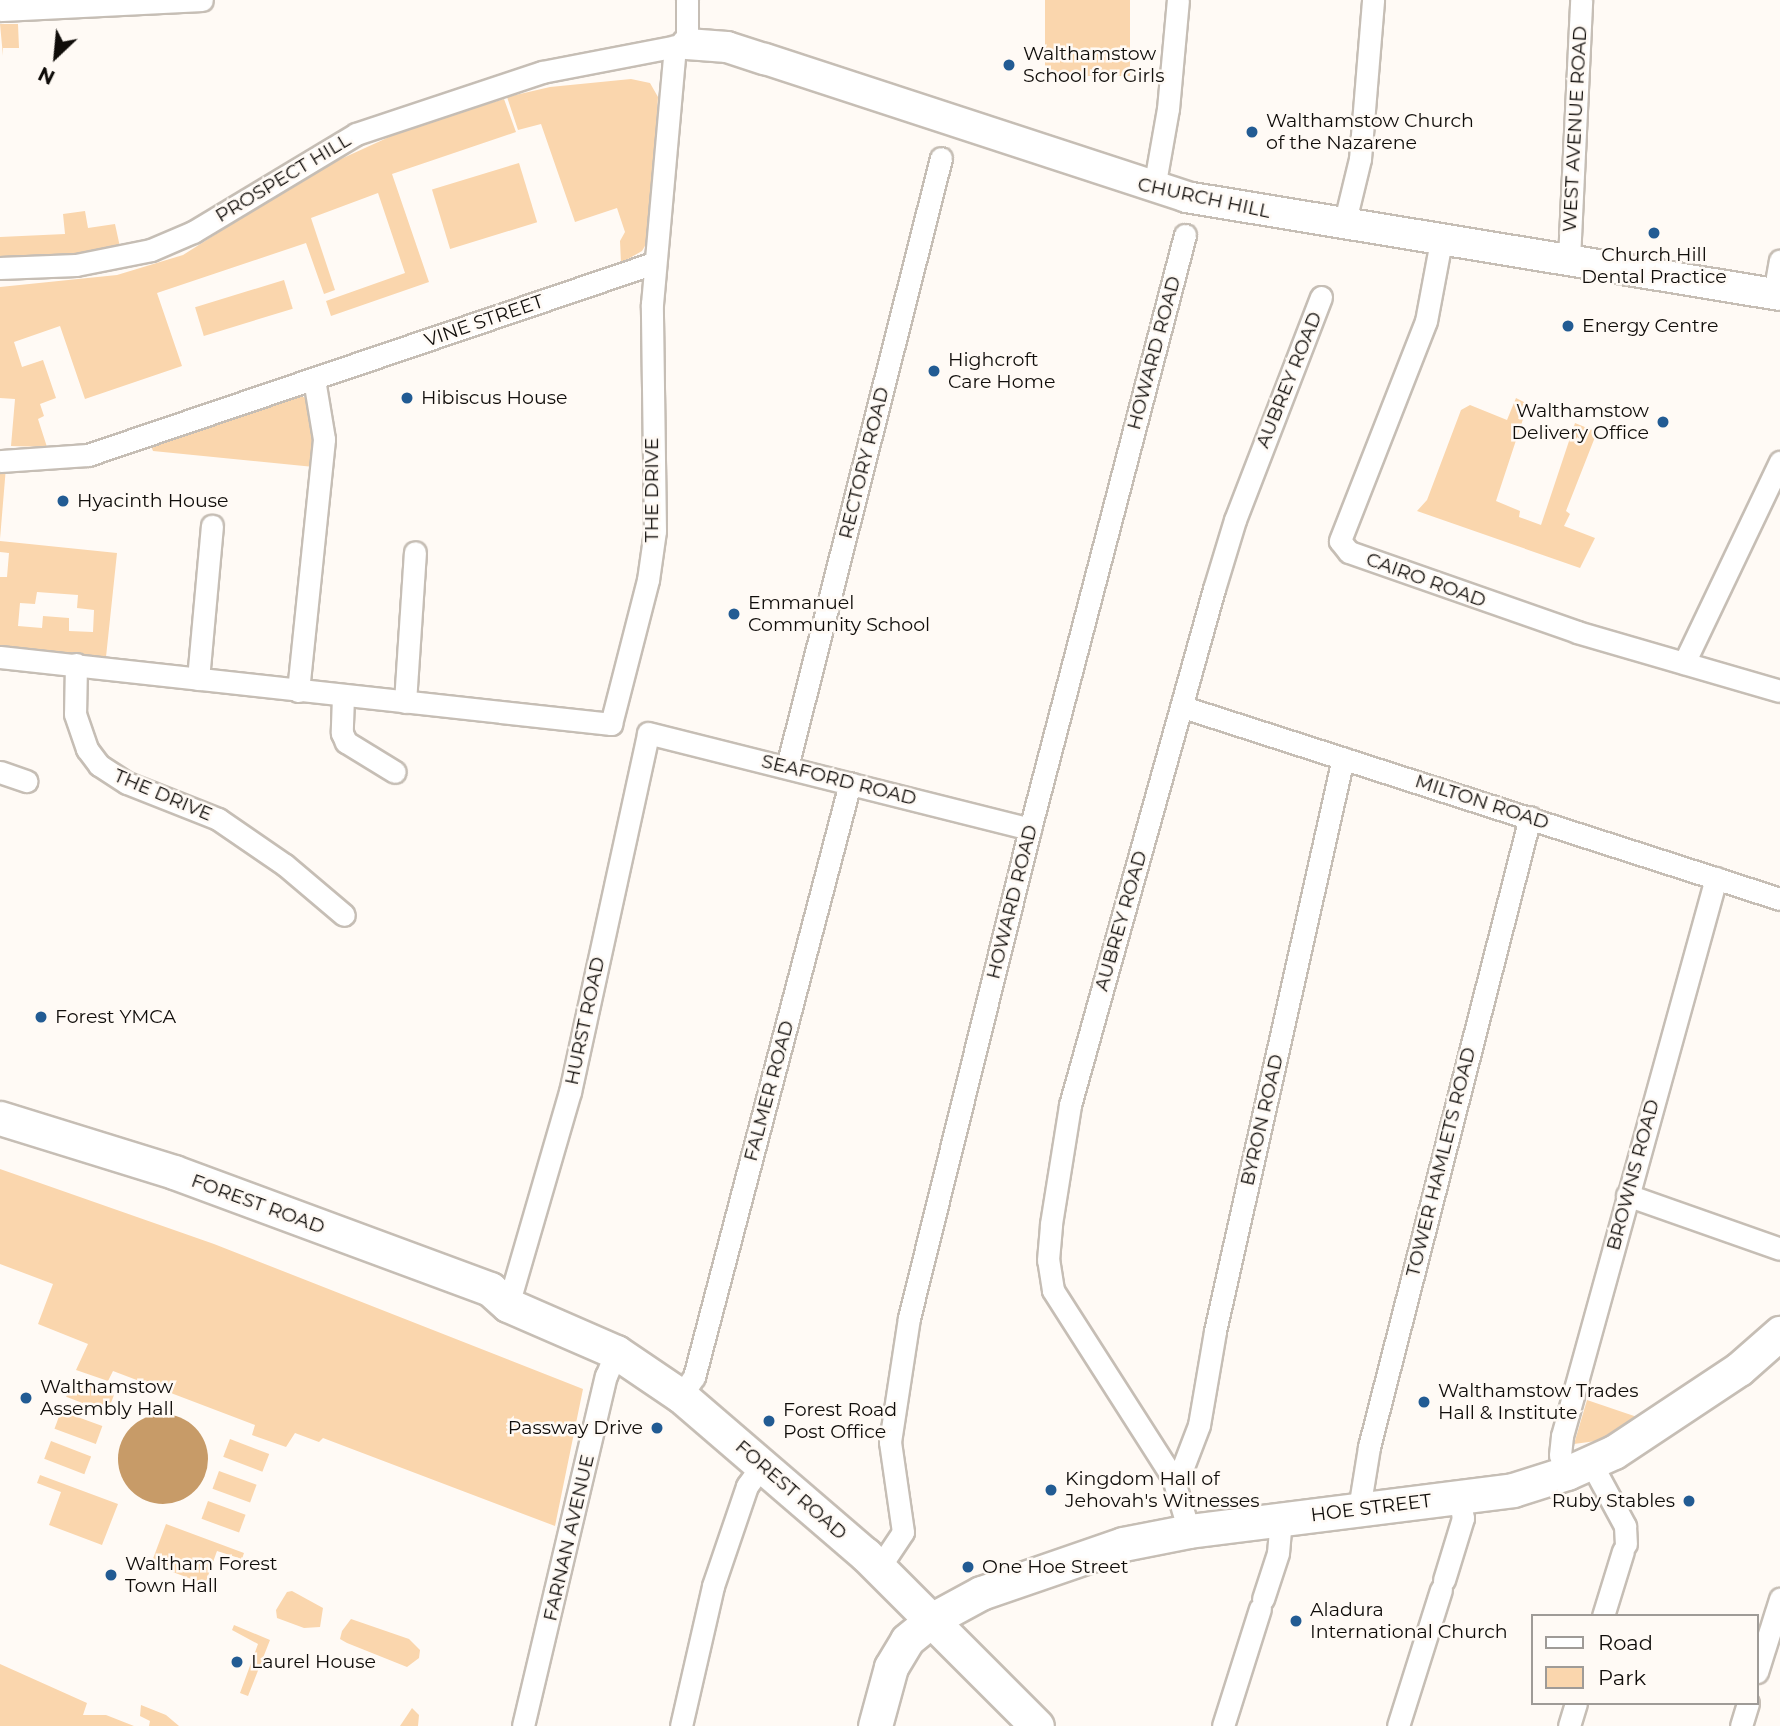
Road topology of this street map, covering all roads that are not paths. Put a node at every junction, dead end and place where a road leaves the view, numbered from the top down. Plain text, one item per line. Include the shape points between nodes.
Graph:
1 (202, 0) edge
2 (687, 0) edge
3 (1178, 0) edge
4 (1373, 0) edge
5 (1581, 0) edge
6 (0, 10) edge
7 (681, 45) junction
8 (942, 159) dead end
9 (1154, 188) junction
10 (1344, 225) junction
11 (1185, 234) dead end
12 (1441, 241) junction
13 (1569, 259) junction
14 (1780, 261) edge
15 (654, 263) junction
16 (0, 268) edge
17 (1777, 295) edge
18 (1321, 297) dead end
19 (314, 379) junction
20 (0, 461) edge
21 (1780, 462) edge
22 (212, 526) dead end
23 (415, 552) dead end
24 (0, 657) edge
25 (1684, 663) junction
26 (76, 664) junction
27 (198, 679) junction
28 (298, 691) junction
29 (1780, 691) edge
30 (344, 696) junction
31 (405, 702) junction
32 (1183, 707) junction
33 (648, 733) joint
34 (1343, 758) junction
35 (787, 767) junction
36 (0, 772) edge
37 (394, 772) dead end
38 (26, 780) dead end
39 (850, 783) junction
40 (1530, 817) junction
41 (1030, 829) junction
42 (1716, 878) junction
43 (1780, 899) edge
44 (344, 915) dead end
45 (0, 1118) edge
46 (0, 1140) edge
47 (1627, 1195) junction
48 (1780, 1249) edge
49 (508, 1305) junction
50 (1780, 1333) edge
51 (616, 1352) junction
52 (681, 1396) junction
53 (762, 1465) junction
54 (1579, 1468) junction
55 (1173, 1478) junction
56 (1459, 1498) junction
57 (1359, 1509) junction
58 (1281, 1519) junction
59 (1189, 1531) junction
60 (885, 1560) junction
61 (1780, 1599) edge
62 (1604, 1614) edge
63 (933, 1619) junction
64 (1759, 1666) edge
65 (1575, 1705) edge
66 (1747, 1705) edge
67 (523, 1726) edge
68 (681, 1726) edge
69 (875, 1726) edge
70 (1037, 1726) edge
71 (1223, 1726) edge
72 (1398, 1726) edge
73 (1569, 1726) edge
74 (1741, 1726) edge

1 - 6 street
2 - 7 street
3 - 9 street via 1168,109
4 - 10 street via 1360,159
5 - 13 street, WEST AVENUE ROAD
7 - 9 street, CHURCH HILL via 727,47
7 - 15 street, THE DRIVE
7 - 16 street, PROSPECT HILL via 542,72 356,134 192,233 151,250 76,265
8 - 35 street, RECTORY ROAD
9 - 10 street, CHURCH HILL
10 - 12 street, CHURCH HILL
11 - 41 street, HOWARD ROAD
12 - 13 street, CHURCH HILL
12 - 25 street, CAIRO ROAD via 1426,321 1340,541 1349,552 1438,584
13 - 17 street, CHURCH HILL
14 - 17 street
15 - 19 street, VINE STREET
15 - 31 street, THE DRIVE via 655,531 648,580 611,724
18 - 32 street, AUBREY ROAD via 1235,520
19 - 20 street, VINE STREET via 88,455
19 - 28 street via 324,439
21 - 25 street
22 - 27 street
23 - 31 street
24 - 26 street, THE DRIVE
25 - 29 street, CAIRO ROAD
26 - 27 street, THE DRIVE
26 - 44 street, THE DRIVE via 75,715 87,749 99,765 127,783 218,819 285,864
27 - 28 street, THE DRIVE
28 - 30 street, THE DRIVE
30 - 31 street, THE DRIVE
30 - 37 street via 342,733 346,741
32 - 34 street, MILTON ROAD
32 - 55 street, AUBREY ROAD via 1070,1105 1048,1260 1059,1301
33 - 35 street, SEAFORD ROAD
33 - 49 street, HURST ROAD via 570,1092
34 - 40 street, MILTON ROAD
34 - 55 street, BYRON ROAD via 1217,1319 1199,1425 1183,1466
35 - 39 street, SEAFORD ROAD
36 - 38 street
39 - 41 street, SEAFORD ROAD
39 - 52 street, FALMER ROAD via 694,1377
40 - 42 street, MILTON ROAD
40 - 57 street, TOWER HAMLETS ROAD via 1369,1447
41 - 60 street, HOWARD ROAD via 902,1350 890,1442 903,1532
42 - 43 street, MILTON ROAD
42 - 47 street, BROWNS ROAD
45 - 49 main road, FOREST ROAD via 174,1172 496,1292
46 - 49 main road, FOREST ROAD via 231,1212 490,1312
47 - 48 street
47 - 54 street, BROWNS ROAD via 1562,1436 1560,1455
49 - 51 main road, FOREST ROAD
50 - 54 main road, HOE STREET via 1739,1369
51 - 52 main road, FOREST ROAD
51 - 67 street, FARNAN AVENUE via 603,1385
52 - 53 main road, FOREST ROAD
53 - 60 main road, FOREST ROAD
53 - 68 street via 747,1486 710,1600
54 - 56 main road, HOE STREET via 1513,1490
54 - 62 street, BROWNS ROAD via 1625,1526 1624,1547
55 - 59 street, AUBREY ROAD
56 - 57 main road, HOE STREET
56 - 72 street via 1463,1518
57 - 58 main road, HOE STREET
58 - 59 main road, HOE STREET
58 - 71 street via 1278,1553
59 - 63 main road, HOE STREET via 1070,1560 981,1593
60 - 63 main road, FOREST ROAD
61 - 64 street
63 - 69 main road, HOE STREET via 898,1653
63 - 70 main road, FOREST ROAD
65 - 73 street
66 - 74 street

